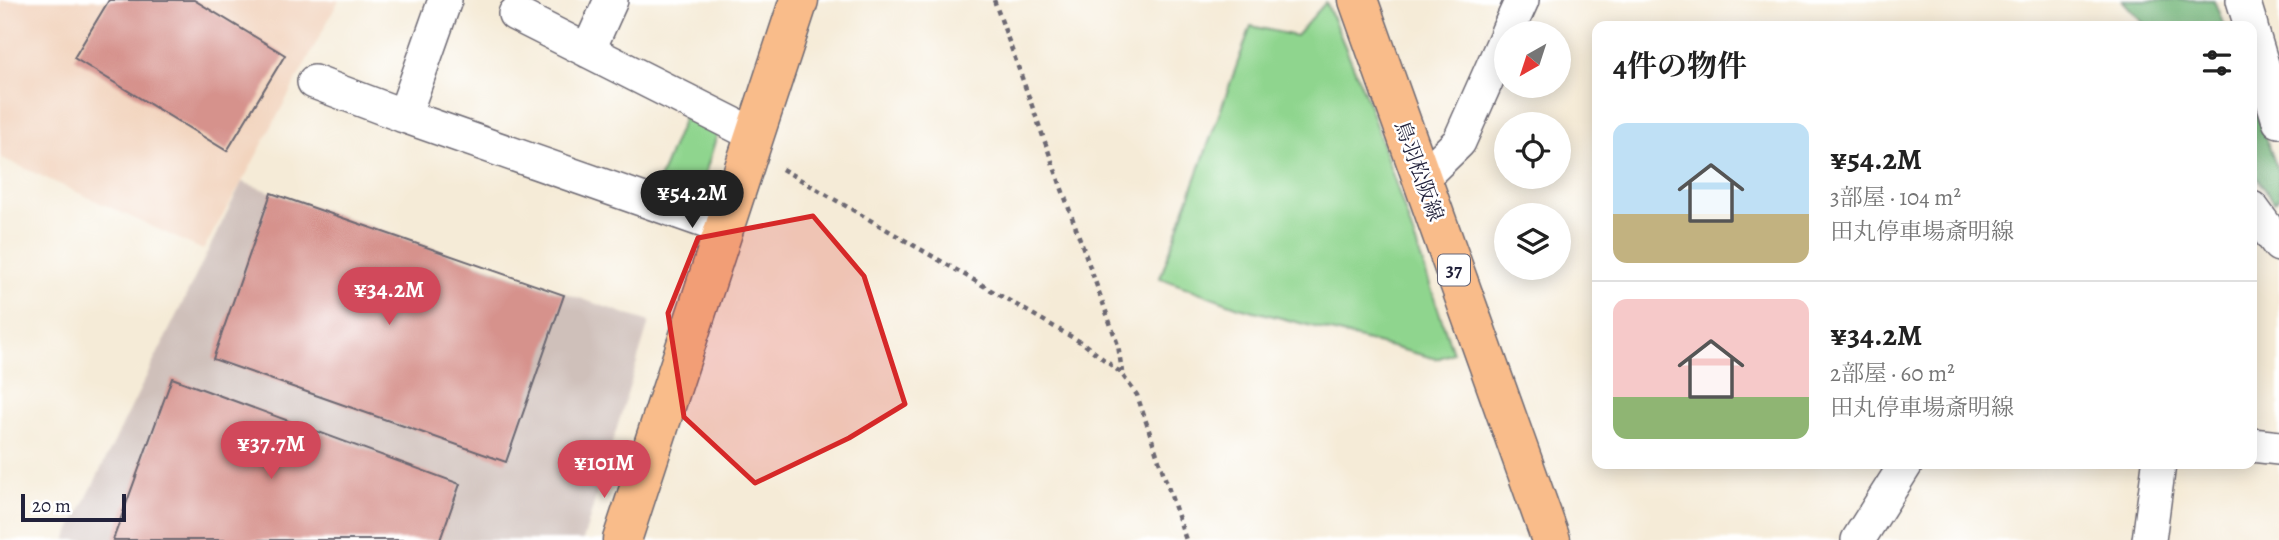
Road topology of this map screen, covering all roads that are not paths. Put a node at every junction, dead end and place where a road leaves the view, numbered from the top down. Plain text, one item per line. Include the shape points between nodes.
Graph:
1 (445, 0) edge
2 (611, 0) edge
3 (799, 0) edge
4 (1358, 0) edge
5 (1522, 0) edge
6 (2243, 0) edge
7 (515, 14) dead end
8 (1512, 21) edge
9 (2249, 21) edge
10 (2257, 48) edge
11 (588, 51) junction
12 (1494, 63) edge
13 (314, 82) dead end
14 (404, 116) junction
15 (2279, 121) edge
16 (753, 143) junction
17 (1422, 179) junction
18 (2257, 215) edge
19 (724, 228) junction
20 (2279, 245) edge
21 (2257, 446) edge
22 (2279, 448) edge
23 (1903, 469) edge
24 (2157, 469) edge
25 (622, 540) edge
26 (1551, 540) edge
27 (1858, 540) edge
28 (2149, 540) edge

1 - 14 street
2 - 11 street
3 - 16 main road
4 - 17 main road, 鳥羽松阪線 / 37
5 - 8 street
6 - 9 street
7 - 11 street
10 - 15 street
11 - 16 street
12 - 17 street via 1459,142
13 - 14 street
14 - 19 street
16 - 19 main road
17 - 26 main road, 鳥羽松阪線 / 37
18 - 20 street
19 - 25 main road
21 - 22 street
23 - 27 street
24 - 28 street

